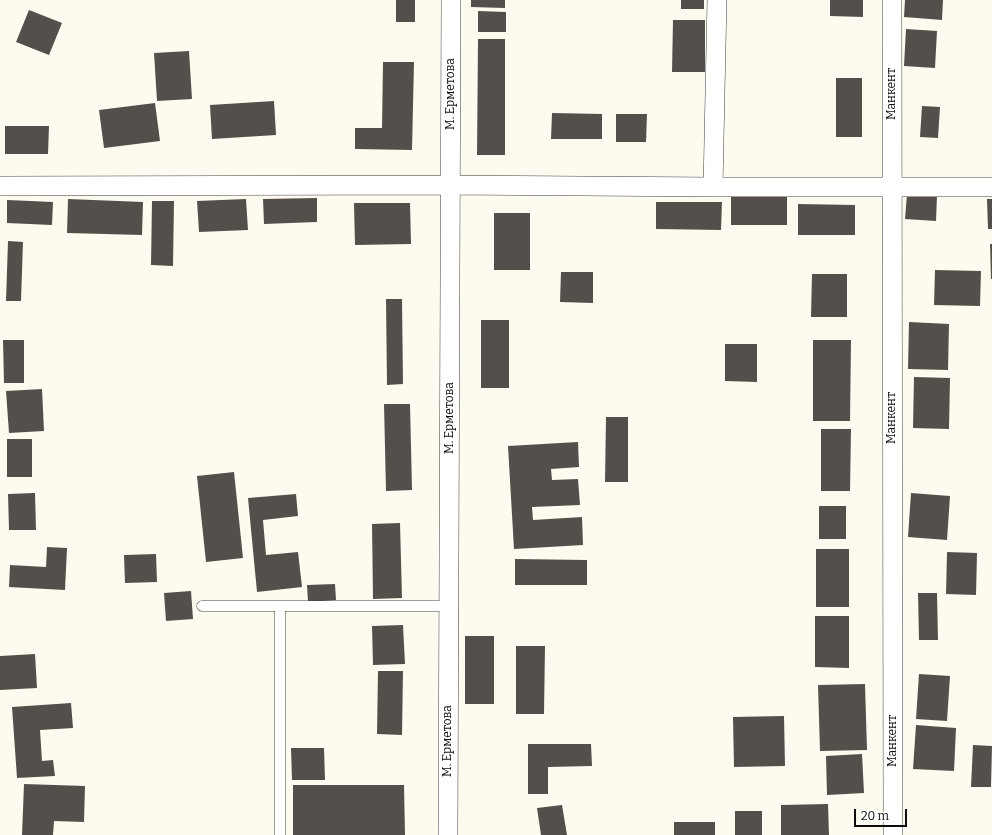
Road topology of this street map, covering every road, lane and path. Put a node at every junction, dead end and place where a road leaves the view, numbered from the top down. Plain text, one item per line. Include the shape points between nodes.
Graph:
1 (452, 0) edge
2 (716, 0) edge
3 (892, 0) edge
4 (451, 185) junction
5 (0, 186) edge
6 (713, 187) junction
7 (892, 187) junction
8 (992, 187) edge
9 (202, 606) dead end
10 (280, 606) junction
11 (449, 606) junction
12 (280, 835) edge
13 (448, 835) edge
14 (893, 835) edge

1 - 4 street, М. Ерметова
2 - 6 street
3 - 7 street, Манкент
4 - 5 street
4 - 6 street
4 - 11 street, М. Ерметова
6 - 7 street
7 - 8 street
7 - 14 street, Манкент
9 - 10 lane
10 - 11 lane
10 - 12 lane
11 - 13 street, М. Ерметова

